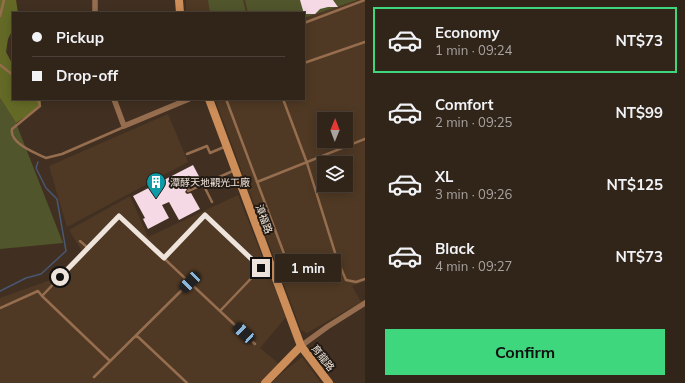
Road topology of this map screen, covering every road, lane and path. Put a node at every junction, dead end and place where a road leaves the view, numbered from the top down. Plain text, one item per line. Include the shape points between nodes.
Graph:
1 (4, 0) edge
2 (95, 0) edge
3 (179, 0) edge
4 (365, 0) edge
5 (95, 12) edge
6 (180, 12) edge
7 (0, 16) edge
8 (305, 23) edge
9 (365, 42) edge
10 (305, 63) edge
11 (0, 65) edge
12 (12, 74) edge
13 (38, 100) edge
14 (114, 100) edge
15 (187, 100) edge
16 (209, 100) edge
17 (226, 100) edge
18 (283, 100) edge
19 (124, 126) junction
20 (365, 139) edge
21 (226, 146) junction
22 (188, 154) dead end
23 (307, 163) junction
24 (236, 170) junction
25 (257, 182) junction
26 (203, 184) junction
27 (188, 191) dead end
28 (212, 202) dead end
29 (80, 240) dead end
30 (88, 248) junction
31 (164, 258) junction
32 (337, 259) junction
33 (365, 279) edge
34 (190, 282) junction
35 (42, 296) junction
36 (365, 303) edge
37 (0, 308) edge
38 (220, 312) junction
39 (136, 335) junction
40 (255, 344) dead end
41 (300, 346) junction
42 (110, 361) junction
43 (94, 377) dead end
44 (187, 383) edge
45 (265, 383) edge
46 (329, 383) edge

1 - 7 lane
2 - 5 street
3 - 6 street
4 - 8 lane
9 - 10 lane
11 - 12 lane
13 - 19 lane via 40,106 12,129 12,133 19,142 46,158 62,154
14 - 19 street
15 - 19 street
16 - 21 street, 漳福路
17 - 25 lane
18 - 23 lane
20 - 23 lane
21 - 22 lane via 210,153 207,146
21 - 24 street, 漳福路
23 - 25 lane
23 - 32 lane
24 - 26 lane
24 - 41 street, 漳福路
25 - 32 lane via 292,275
26 - 27 lane
26 - 28 lane
29 - 30 lane
30 - 31 lane via 119,216
30 - 35 lane
31 - 34 lane
31 - 38 lane via 205,215 261,268
32 - 33 lane via 346,280 356,282
34 - 38 lane
34 - 39 lane
35 - 37 lane via 38,291
35 - 42 lane
36 - 41 street
38 - 40 lane
39 - 42 lane
39 - 44 lane
41 - 45 street
41 - 46 street, 育龍路
42 - 43 lane

